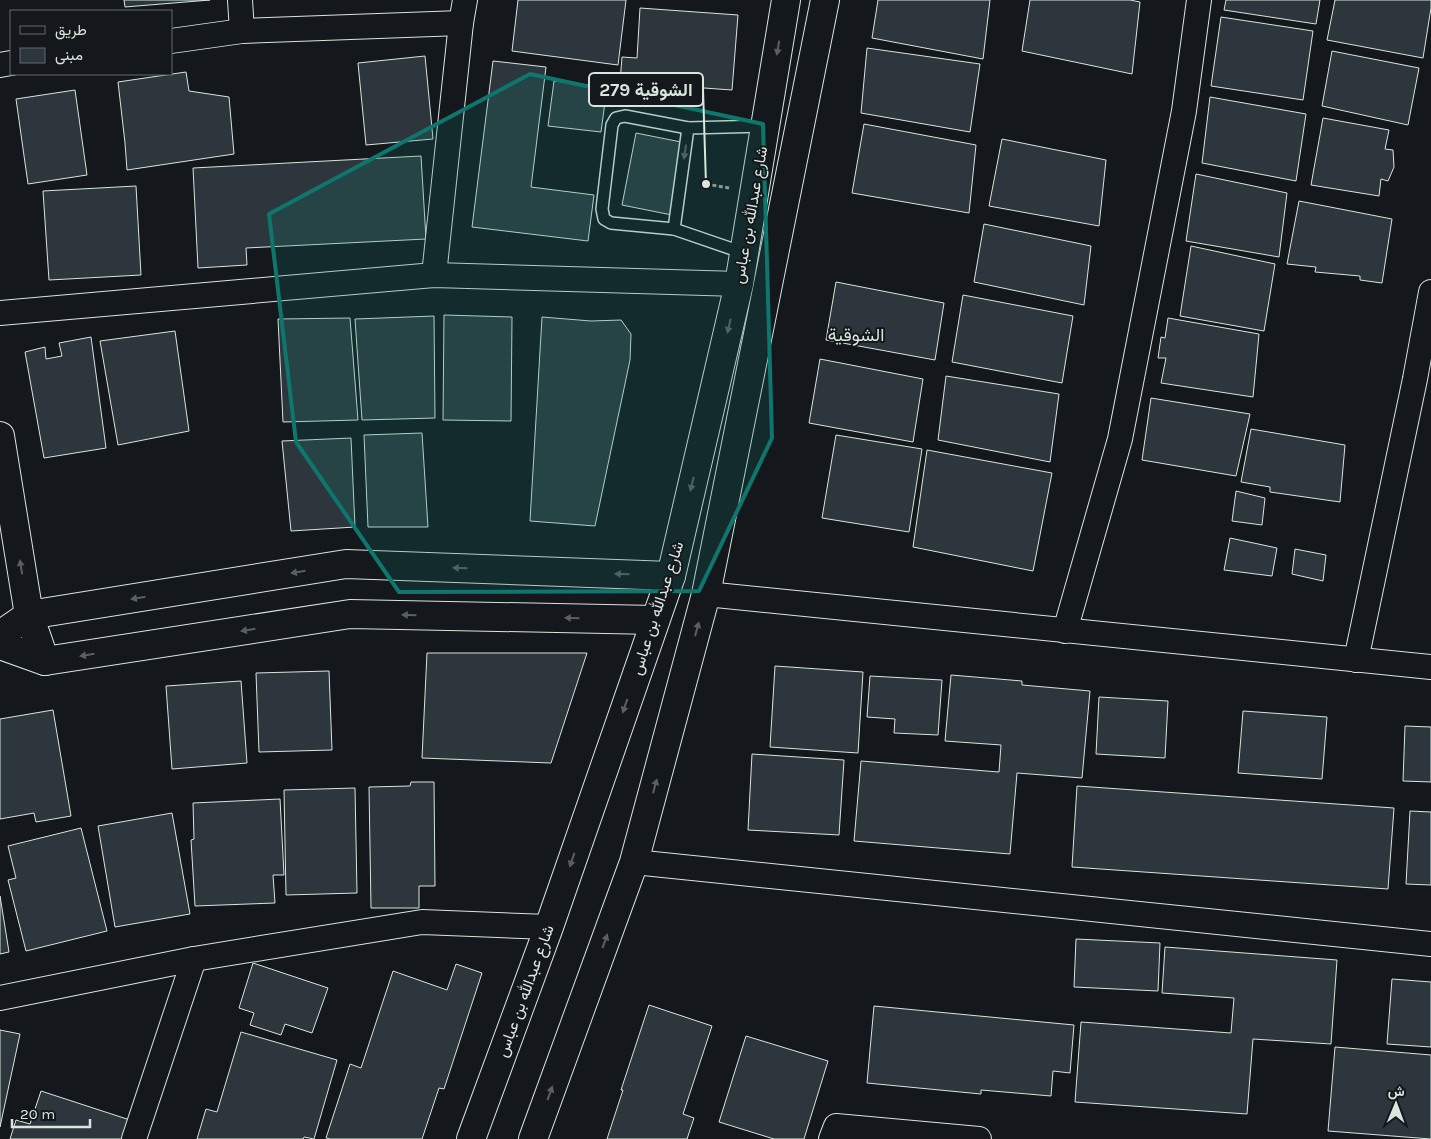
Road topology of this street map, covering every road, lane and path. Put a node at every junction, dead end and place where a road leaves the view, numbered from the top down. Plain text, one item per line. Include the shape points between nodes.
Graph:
1 (240, 0) edge
2 (465, 0) edge
3 (786, 0) edge
4 (825, 0) edge
5 (1199, 0) edge
6 (461, 23) junction
7 (242, 31) junction
8 (172, 41) edge
9 (765, 126) junction
10 (688, 128) junction
11 (674, 229) junction
12 (744, 253) junction
13 (434, 275) junction
14 (739, 284) junction
15 (1431, 292) edge
16 (0, 313) edge
17 (1423, 380) edge
18 (0, 436) edge
19 (671, 576) junction
20 (706, 594) junction
21 (29, 615) junction
22 (656, 620) junction
23 (1065, 630) junction
24 (0, 635) edge
25 (0, 645) edge
26 (1356, 660) junction
27 (45, 661) junction
28 (1431, 667) edge
29 (634, 862) junction
30 (549, 927) junction
31 (1431, 944) edge
32 (194, 959) junction
33 (0, 998) edge
34 (134, 1139) edge
35 (471, 1139) edge
36 (533, 1139) edge
37 (831, 1139) edge
38 (979, 1139) edge

1 - 7 street
2 - 6 street
3 -> 9 main road, شارع عبدالله بن عباس
4 - 20 main road, شارع عبدالله بن عباس
5 - 23 street via 1184,110 1120,439
6 - 7 street
6 - 13 street
7 - 8 street
9 - 10 lane
9 - 12 main road, شارع عبدالله بن عباس
10 -> 11 lane
10 - 11 lane via 624,116 616,118 612,125 602,210 604,219 612,223
11 - 12 lane
12 - 14 main road, شارع عبدالله بن عباس
13 - 14 street
13 - 16 street
14 -> 19 main road, شارع عبدالله بن عباس
15 - 17 street
17 - 26 street
21 -> 18 main road
19 -> 21 main road via 346,564
19 - 22 main road, شارع عبدالله بن عباس
20 - 23 street
29 -> 20 main road, شارع عبدالله بن عباس
21 - 24 main road
21 - 27 main road
22 -> 27 main road via 350,614
22 -> 30 main road, شارع عبدالله بن عباس
23 - 26 street
25 - 27 main road
26 - 28 street
29 - 31 street
36 -> 29 main road, شارع عبدالله بن عباس
30 - 32 street via 422,922
30 - 35 main road, شارع عبدالله بن عباس
32 - 33 street
32 - 34 street
37 - 38 street via 836,1126

